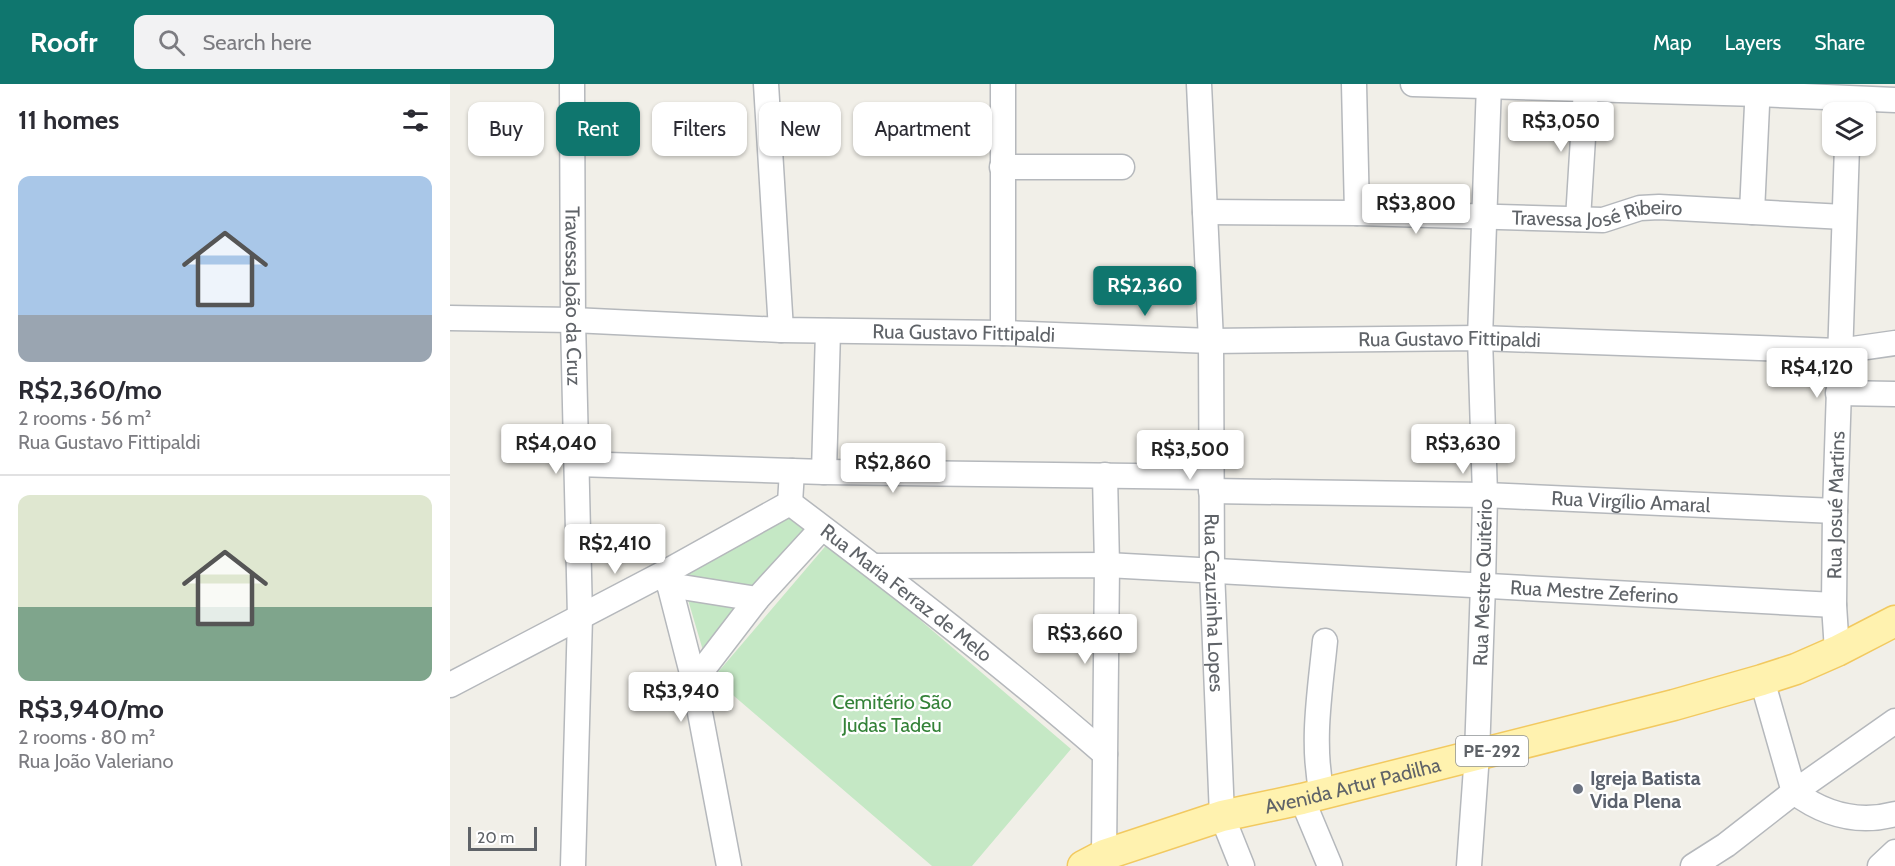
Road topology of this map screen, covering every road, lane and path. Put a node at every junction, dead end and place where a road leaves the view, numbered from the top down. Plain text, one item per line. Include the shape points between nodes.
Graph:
1 (572, 84) edge
2 (766, 84) edge
3 (1003, 84) edge
4 (1199, 84) edge
5 (1354, 84) edge
6 (1413, 84) edge
7 (1489, 85) edge
8 (1586, 89) junction
9 (1758, 89) edge
10 (1848, 98) edge
11 (1895, 100) edge
12 (1847, 156) edge
13 (1002, 166) junction
14 (1122, 167) dead end
15 (1205, 212) junction
16 (1752, 212) junction
17 (1357, 213) junction
18 (1483, 215) junction
19 (1844, 218) junction
20 (1578, 219) junction
21 (450, 318) edge
22 (573, 320) junction
23 (781, 330) junction
24 (828, 331) junction
25 (1002, 333) junction
26 (1480, 338) junction
27 (1211, 341) junction
28 (1895, 343) edge
29 (1839, 351) junction
30 (1838, 393) junction
31 (1895, 394) edge
32 (577, 464) junction
33 (792, 471) junction
34 (824, 472) junction
35 (1105, 476) junction
36 (1211, 484) junction
37 (1485, 495) junction
38 (790, 504) junction
39 (1834, 511) junction
40 (822, 528) junction
41 (1107, 565) junction
42 (874, 566) junction
43 (1212, 570) junction
44 (667, 578) junction
45 (1483, 585) junction
46 (757, 599) junction
47 (1834, 605) junction
48 (580, 617) junction
49 (1895, 621) edge
50 (1325, 641) dead end
51 (1837, 651) junction
52 (1762, 680) junction
53 (694, 681) junction
54 (450, 685) edge
55 (1895, 721) edge
56 (1105, 754) junction
57 (1477, 754) junction
58 (1794, 792) junction
59 (1312, 796) junction
60 (1222, 816) junction
61 (1891, 820) edge
62 (1895, 852) edge
63 (1094, 860) edge
64 (573, 866) edge
65 (729, 866) edge
66 (1242, 866) edge
67 (1330, 866) edge
68 (1469, 866) edge
69 (1693, 866) edge
70 (1880, 866) edge

1 - 22 street, Travessa João da Cruz
2 - 23 street
3 - 13 street
4 - 15 street, Rua Cazuzinha Lopes
5 - 17 street
6 - 7 street
7 - 8 street
7 - 18 street, Rua Mestre Quitério
8 - 9 street
8 - 20 street
9 - 10 street
9 - 16 street
10 - 11 street
12 - 19 street, Rua Josué Martins
13 - 14 street
13 - 25 street
15 - 17 street, Travessa José Ribeiro
15 - 27 street, Rua Cazuzinha Lopes
16 - 19 street, Travessa José Ribeiro
16 - 20 street, Travessa José Ribeiro via 1648,207 1603,220
17 - 18 street, Travessa José Ribeiro
18 - 20 street, Travessa José Ribeiro
18 - 26 street, Rua Mestre Quitério
19 - 29 street, Rua Josué Martins
21 - 22 street, Rua Gustavo Fittipaldi
22 - 23 street, Rua Gustavo Fittipaldi
22 - 32 street, Travessa João da Cruz
23 - 24 street, Rua Gustavo Fittipaldi
24 - 25 street, Rua Gustavo Fittipaldi
24 - 34 street
25 - 27 street, Rua Gustavo Fittipaldi
26 - 27 street, Rua Gustavo Fittipaldi
26 - 29 street, Rua Gustavo Fittipaldi
26 - 37 street, Rua Mestre Quitério
27 - 36 street, Rua Cazuzinha Lopes
28 - 29 street, Rua Gustavo Fittipaldi
29 - 30 street, Rua Josué Martins
30 - 31 street
30 - 39 street, Rua Josué Martins
32 - 33 street, Rua Virgílio Amaral
32 - 48 street, Travessa João da Cruz
33 - 34 street, Rua Virgílio Amaral
33 - 38 street
34 - 35 street, Rua Virgílio Amaral
35 - 36 street, Rua Virgílio Amaral
35 - 41 street
36 - 37 street, Rua Virgílio Amaral
36 - 43 street, Rua Cazuzinha Lopes
37 - 39 street, Rua Virgílio Amaral
37 - 45 street, Rua Mestre Quitério
38 - 40 street, Rua Maria Ferraz de Melo
38 - 44 street
39 - 47 street, Rua Josué Martins
40 - 42 street, Rua Maria Ferraz de Melo
40 - 46 street
41 - 42 street, Rua Mestre Zeferino
41 - 43 street, Rua Mestre Zeferino
41 - 56 street
42 - 56 street, Rua Maria Ferraz de Melo
43 - 45 street, Rua Mestre Zeferino
43 - 60 street, Rua Cazuzinha Lopes
44 - 46 street
44 - 48 street
44 - 53 street
45 - 47 street, Rua Mestre Zeferino
45 - 57 street, Rua Mestre Quitério
46 - 53 street
47 - 51 street, Rua Josué Martins
48 - 54 street
48 - 64 street, Travessa João da Cruz
49 - 51 main road, Avenida Artur Padilha / PE-292
50 - 59 street
51 - 52 main road, Avenida Artur Padilha / PE-292
52 - 57 main road, Avenida Artur Padilha / PE-292
52 - 58 street
53 - 65 street
55 - 58 street
56 - 63 street
57 - 59 main road, Avenida Artur Padilha / PE-292
57 - 68 street, Rua Mestre Quitério
58 - 61 street via 1823,810 1854,819
58 - 69 street
59 - 60 main road, Avenida Artur Padilha / PE-292
59 - 67 street
60 - 63 main road, Avenida Artur Padilha / PE-292
60 - 66 street, Rua Cazuzinha Lopes
62 - 70 street

